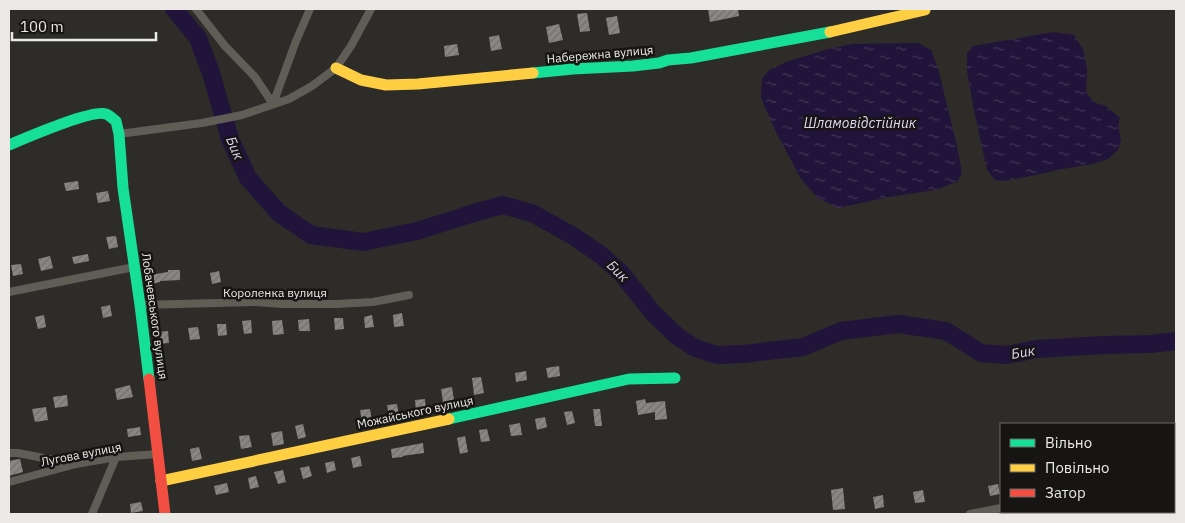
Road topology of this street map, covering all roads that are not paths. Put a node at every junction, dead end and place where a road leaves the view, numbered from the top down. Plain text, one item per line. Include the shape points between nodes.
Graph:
1 (196, 9) edge
2 (310, 9) edge
3 (371, 9) edge
4 (925, 10) dead end
5 (336, 68) junction
6 (273, 104) junction
7 (120, 134) junction
8 (9, 145) edge
9 (134, 267) junction
10 (9, 292) edge
11 (409, 296) dead end
12 (140, 304) junction
13 (675, 378) dead end
14 (9, 453) edge
15 (158, 454) junction
16 (116, 457) junction
17 (76, 464) junction
18 (161, 481) junction
19 (9, 482) edge
20 (1000, 508) edge
21 (92, 514) edge
22 (166, 514) edge
23 (970, 514) edge

1 - 6 street via 255,77
2 - 6 street
3 - 5 street
4 - 5 street, Набережна вулиця via 791,40 633,66 386,85 361,80
5 - 6 street via 312,86
6 - 7 street via 202,124
7 - 8 street, Лобачевського вулиця via 116,121 106,114 93,114
7 - 9 street, Лобачевського вулиця via 123,188
9 - 10 street
9 - 12 street, Лобачевського вулиця
11 - 12 street, Короленка вулиця via 336,304
12 - 15 street, Лобачевського вулиця
13 - 18 street, Можайського вулиця via 629,379
14 - 17 street
15 - 16 street, Лугова вулиця
15 - 18 street, Лобачевського вулиця
16 - 17 street, Лугова вулиця
16 - 21 street
17 - 19 street, Лугова вулиця
18 - 22 street, Лобачевського вулиця
20 - 23 street

